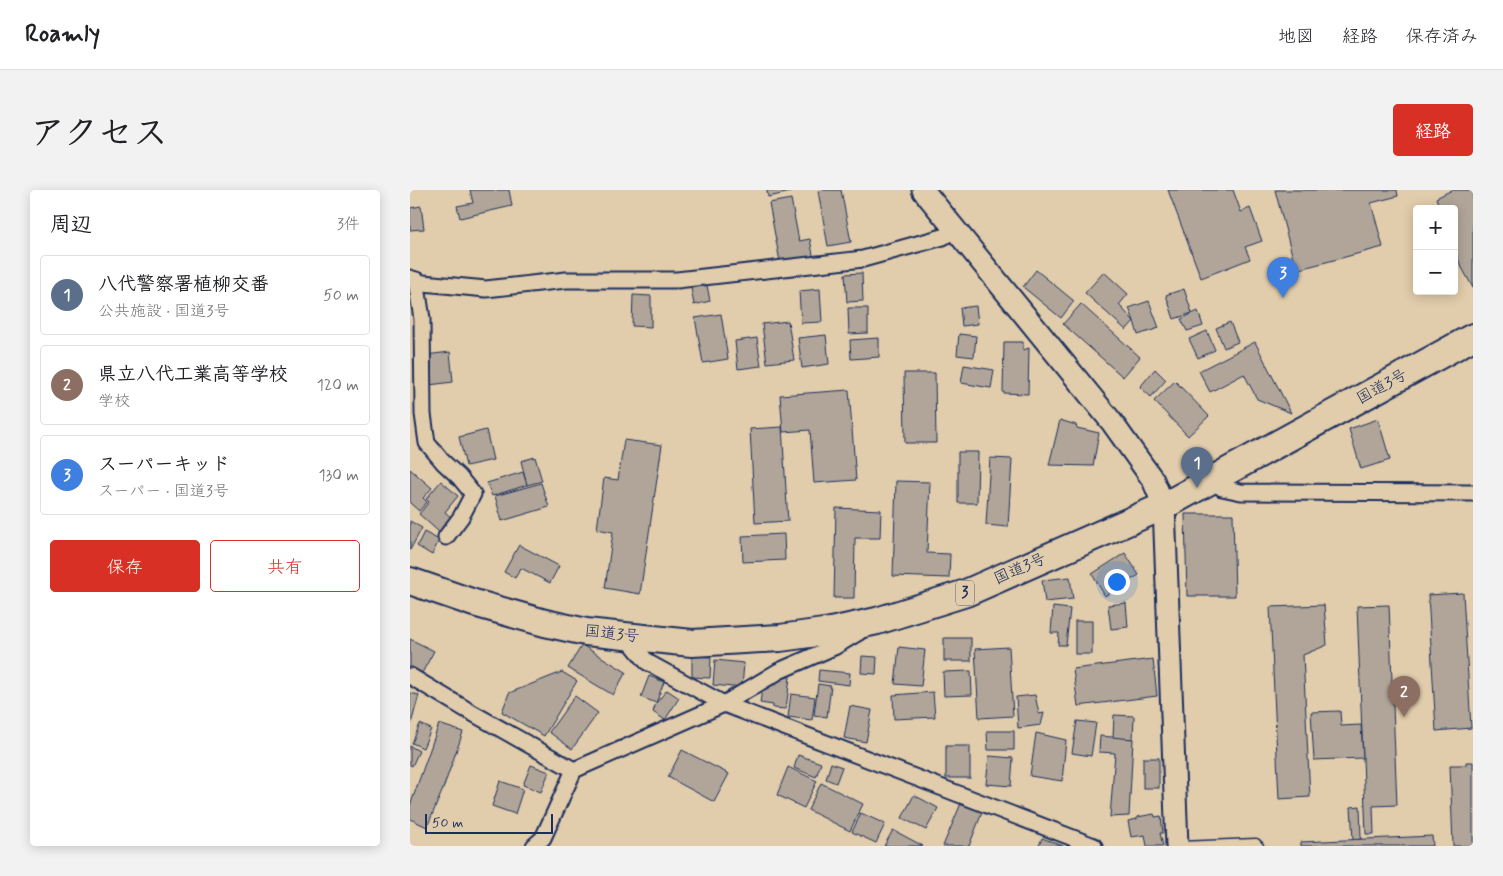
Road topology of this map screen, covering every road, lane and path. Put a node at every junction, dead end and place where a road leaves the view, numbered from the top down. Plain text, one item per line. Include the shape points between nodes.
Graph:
1 (922, 190) edge
2 (955, 229) junction
3 (413, 279) edge
4 (1473, 336) edge
5 (1212, 480) junction
6 (1473, 493) edge
7 (1164, 506) junction
8 (446, 537) dead end
9 (410, 581) edge
10 (877, 621) junction
11 (625, 635) junction
12 (410, 676) edge
13 (724, 704) junction
14 (574, 770) junction
15 (1237, 845) edge
16 (534, 846) edge
17 (1094, 846) edge
18 (1178, 846) edge
19 (1259, 846) edge

1 - 2 street
2 - 3 street via 943,237 864,259 677,280 566,280 486,289 423,283
2 - 7 street via 1112,420 1153,480
3 - 8 street via 422,319 423,414 427,443 473,494
4 - 5 highway, 国道3号 / 3
5 - 6 street via 1222,488 1241,492
5 - 7 highway, 国道3号 / 3
7 - 10 highway, 国道3号 / 3 via 966,593
7 - 18 street
9 - 11 highway, 国道3号 / 3 via 545,623 586,632
10 - 11 highway, 国道3号 / 3 via 780,638 712,642 692,643
10 - 13 street via 834,647 779,671
11 - 13 street via 647,662
12 - 14 street
13 - 14 street
13 - 17 street
14 - 16 street via 543,838
15 - 18 lane
15 - 19 lane

